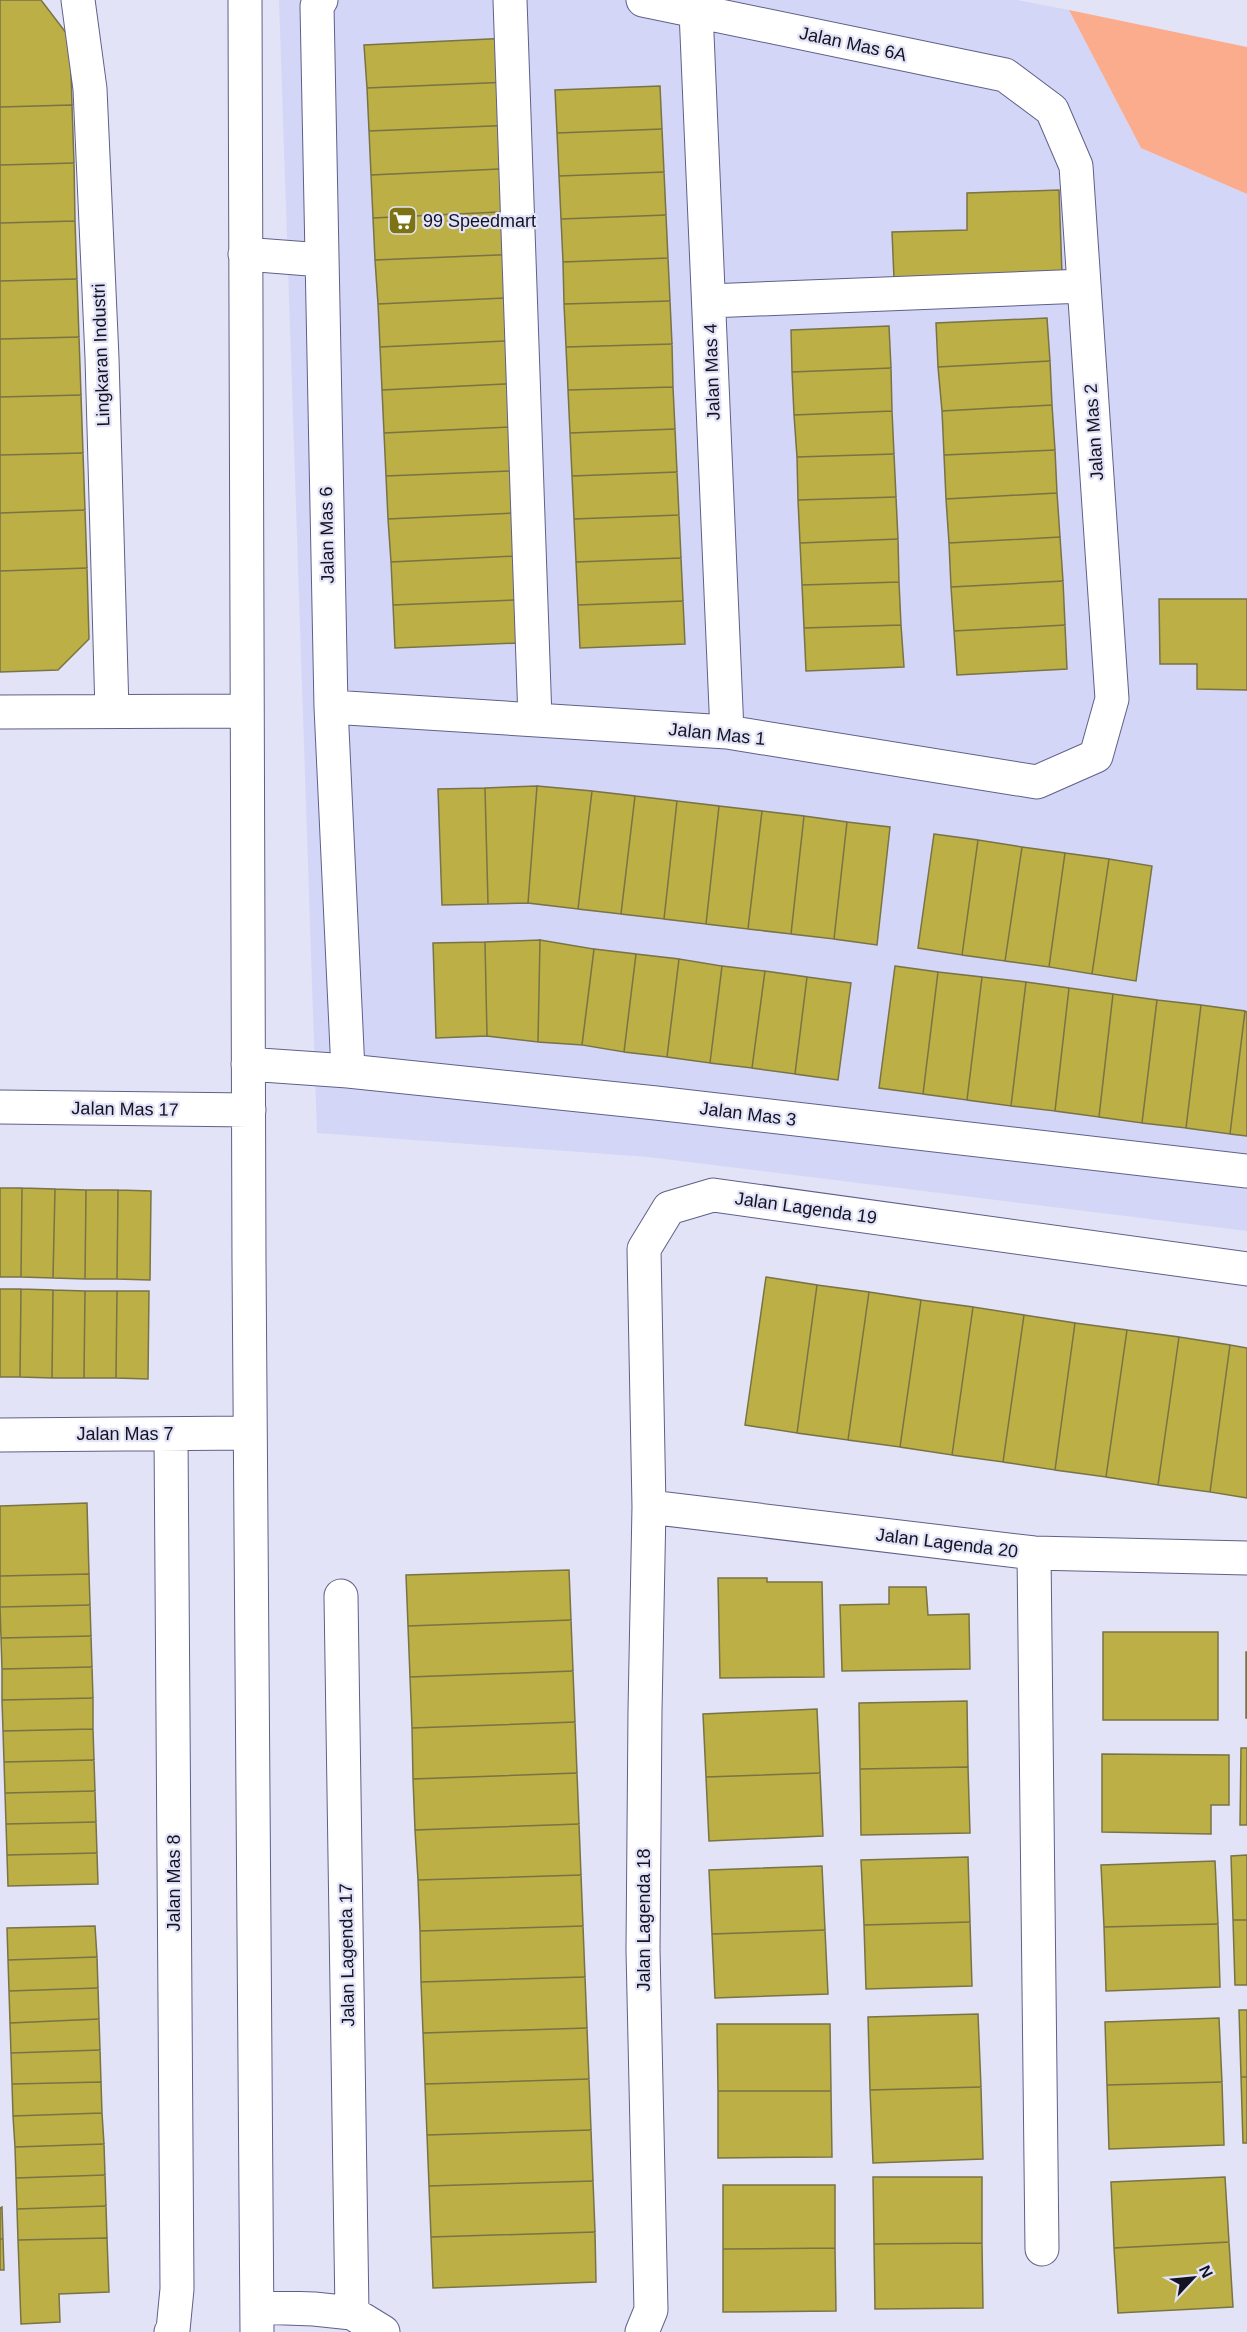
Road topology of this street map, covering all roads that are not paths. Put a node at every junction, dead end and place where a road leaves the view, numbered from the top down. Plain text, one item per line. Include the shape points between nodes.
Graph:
1 (78, 0) edge
2 (244, 0) edge
3 (321, 0) edge
4 (510, 0) edge
5 (644, 0) edge
6 (696, 11) junction
7 (1052, 111) joint
8 (245, 254) junction
9 (322, 260) junction
10 (1084, 286) junction
11 (709, 301) junction
12 (331, 707) junction
13 (112, 711) junction
14 (247, 711) junction
15 (0, 712) edge
16 (535, 719) junction
17 (727, 732) junction
18 (1096, 756) joint
19 (248, 1064) junction
20 (348, 1071) junction
21 (0, 1107) edge
22 (249, 1110) junction
23 (1247, 1171) edge
24 (1247, 1269) edge
25 (250, 1433) junction
26 (171, 1434) junction
27 (0, 1435) edge
28 (650, 1506) junction
29 (1034, 1553) junction
30 (1247, 1558) edge
31 (341, 1596) dead end
32 (1042, 2249) dead end
33 (352, 2313) junction
34 (257, 2319) edge
35 (171, 2332) edge
36 (383, 2332) edge
37 (642, 2332) edge

1 - 13 street, Lingkaran Industri via 90,101
2 - 8 street
3 - 9 street, Jalan Mas 6 via 317,6
4 - 16 street
5 - 6 street, Jalan Mas 6A
6 - 7 street, Jalan Mas 6A via 1005,75
6 - 11 street, Jalan Mas 4
7 - 10 street, Jalan Mas 2 via 1076,165
8 - 9 street
8 - 14 street
9 - 12 street, Jalan Mas 6
10 - 11 street
10 - 18 street, Jalan Mas 2 via 1112,699
11 - 17 street, Jalan Mas 4
12 - 16 street, Jalan Mas 1
12 - 20 street, Jalan Mas 6
13 - 14 street
13 - 15 street
14 - 19 street
16 - 17 street, Jalan Mas 1
17 - 18 street, Jalan Mas 1 via 1037,782
19 - 20 street, Jalan Mas 3
19 - 22 street
20 - 23 street, Jalan Mas 3
21 - 22 street, Jalan Mas 17
22 - 25 street
24 - 28 street, Jalan Lagenda 19 via 713,1196 669,1208 644,1249
25 - 26 street, Jalan Mas 7
25 - 34 street
26 - 27 street, Jalan Mas 7
26 - 35 street, Jalan Mas 8 via 177,2289
28 - 29 street, Jalan Lagenda 20
28 - 37 street, Jalan Lagenda 18 via 643,1950 651,2310
29 - 30 street, Jalan Lagenda 20
29 - 32 street
31 - 33 street, Jalan Lagenda 17
33 - 34 street via 314,2308
33 - 36 street

